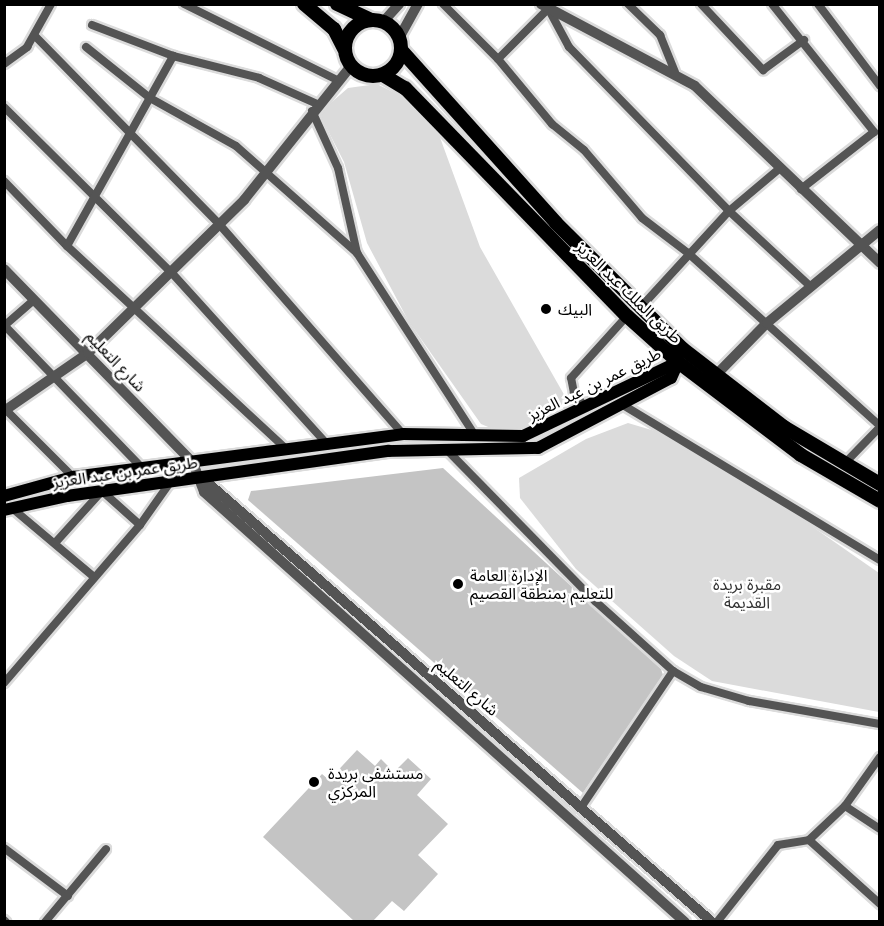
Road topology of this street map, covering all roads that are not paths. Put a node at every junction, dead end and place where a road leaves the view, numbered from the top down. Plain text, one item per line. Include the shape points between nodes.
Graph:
1 (51, 4) edge
2 (184, 4) edge
3 (304, 4) edge
4 (337, 4) edge
5 (399, 4) edge
6 (418, 4) edge
7 (443, 4) edge
8 (628, 4) edge
9 (700, 4) edge
10 (772, 4) edge
11 (818, 4) edge
12 (548, 6) edge
13 (377, 21) junction
14 (92, 25) dead end
15 (35, 36) junction
16 (804, 40) junction
17 (400, 44) junction
18 (86, 47) dead end
19 (344, 49) junction
20 (173, 56) junction
21 (498, 59) junction
22 (4, 64) edge
23 (351, 66) junction
24 (675, 72) junction
25 (383, 75) junction
26 (337, 80) junction
27 (879, 86) edge
28 (150, 98) junction
29 (4, 107) edge
30 (314, 108) junction
31 (131, 135) junction
32 (780, 168) junction
33 (266, 176) junction
34 (4, 181) edge
35 (801, 189) junction
36 (91, 198) junction
37 (729, 211) junction
38 (219, 224) junction
39 (879, 230) edge
40 (67, 246) junction
41 (861, 246) junction
42 (357, 253) junction
43 (688, 253) junction
44 (879, 263) edge
45 (4, 269) edge
46 (171, 272) junction
47 (812, 287) junction
48 (34, 300) junction
49 (135, 304) junction
50 (640, 308) junction
51 (627, 316) junction
52 (767, 323) junction
53 (5, 326) edge
54 (88, 353) junction
55 (678, 362) junction
56 (716, 375) junction
57 (58, 377) junction
58 (622, 405) junction
59 (585, 407) junction
60 (5, 409) edge
61 (879, 427) edge
62 (473, 432) junction
63 (403, 434) junction
64 (328, 445) junction
65 (443, 447) junction
66 (287, 450) junction
67 (193, 463) junction
68 (844, 464) junction
69 (142, 468) junction
70 (73, 477) junction
71 (201, 477) junction
72 (171, 481) junction
73 (879, 484) edge
74 (102, 491) junction
75 (9, 494) edge
76 (879, 501) edge
77 (8, 509) edge
78 (140, 525) junction
79 (55, 543) junction
80 (879, 560) edge
81 (94, 577) junction
82 (673, 671) junction
83 (4, 683) edge
84 (879, 724) edge
85 (879, 757) edge
86 (582, 806) junction
87 (844, 806) junction
88 (879, 829) edge
89 (809, 840) junction
90 (4, 848) edge
91 (106, 849) dead end
92 (68, 896) junction
93 (879, 904) edge
94 (45, 921) edge
95 (685, 921) edge
96 (712, 921) edge
97 (717, 921) edge

1 - 15 street
2 - 26 street
3 - 19 highway via 334,29
4 - 13 highway
5 - 13 street
6 - 17 street
7 - 21 street
8 - 24 street via 660,35
9 - 16 street via 763,70
10 - 16 street
11 - 27 street
12 - 21 street
12 - 24 street
12 - 37 street via 569,46
13 - 17 highway
13 - 19 highway via 352,29
14 - 20 street
15 - 22 street
15 - 31 street
16 - 35 street via 874,132
17 - 25 highway via 395,65
17 - 50 highway, طريق الملك عبد العزيز via 464,125
18 - 28 street
19 - 23 highway
20 - 28 street
20 - 30 street via 259,78
21 - 43 street via 531,102 584,150 642,219
23 - 25 highway via 368,76
23 - 26 street
24 - 32 street
25 - 51 highway, طريق الملك عبد العزيز via 405,88
26 - 30 street
28 - 31 street
28 - 33 street via 237,146
29 - 36 street
30 - 33 street
30 - 42 street via 338,168
31 - 36 street
31 - 38 street
32 - 35 street
32 - 37 street
33 - 38 street
33 - 42 street
34 - 40 street
35 - 41 street
36 - 40 street
36 - 46 street
37 - 43 street
37 - 47 street
38 - 46 street
38 - 63 street
39 - 41 street
40 - 49 street
41 - 44 street
41 - 47 street
42 - 62 street
43 - 50 street
43 - 52 street
45 - 48 street, شارع التعليم
46 - 49 street
46 - 64 street
47 - 52 street
48 - 53 street
48 - 54 street, شارع التعليم
49 - 54 street
49 - 66 street
50 - 56 highway, طريق الملك عبد العزيز
51 - 55 highway, طريق الملك عبد العزيز
51 - 59 street via 571,378 574,393
52 - 56 street
52 - 61 street
53 - 57 street
54 - 57 street
54 - 67 street, شارع التعليم
55 - 58 main road, طريق عمر بن عبد العزيز via 671,378
55 - 59 main road, طريق عمر بن عبد العزيز
55 - 76 highway, طريق الملك عبد العزيز via 801,455
56 - 68 highway, طريق الملك عبد العزيز
57 - 60 street
57 - 69 street
58 - 65 main road, طريق عمر بن عبد العزيز via 538,448 516,452
58 - 80 street
59 - 62 main road, طريق عمر بن عبد العزيز via 524,436
60 - 70 street
61 - 68 street
62 - 63 main road, طريق عمر بن عبد العزيز
63 - 64 main road, طريق عمر بن عبد العزيز
64 - 66 main road, طريق عمر بن عبد العزيز
65 - 71 main road, طريق عمر بن عبد العزيز
65 - 82 street via 595,601
66 - 67 main road, طريق عمر بن عبد العزيز
67 - 69 main road, طريق عمر بن عبد العزيز
67 - 71 street, شارع التعليم
68 - 73 highway, طريق الملك عبد العزيز
69 - 70 main road, طريق عمر بن عبد العزيز
70 - 75 main road, طريق عمر بن عبد العزيز
71 - 72 main road, طريق عمر بن عبد العزيز
71 - 86 street, شارع التعليم
71 - 95 street, شارع التعليم via 204,492
72 - 74 main road, طريق عمر بن عبد العزيز
72 - 78 street
74 - 77 main road, طريق عمر بن عبد العزيز
74 - 78 street
74 - 79 street
77 - 79 street
78 - 81 street
79 - 81 street
81 - 83 street
82 - 84 street via 700,687 749,701
82 - 86 street
85 - 87 street
86 - 96 street, شارع التعليم
87 - 88 street
87 - 89 street
89 - 93 street
89 - 97 street via 778,845
90 - 92 street
91 - 92 street
92 - 94 street

